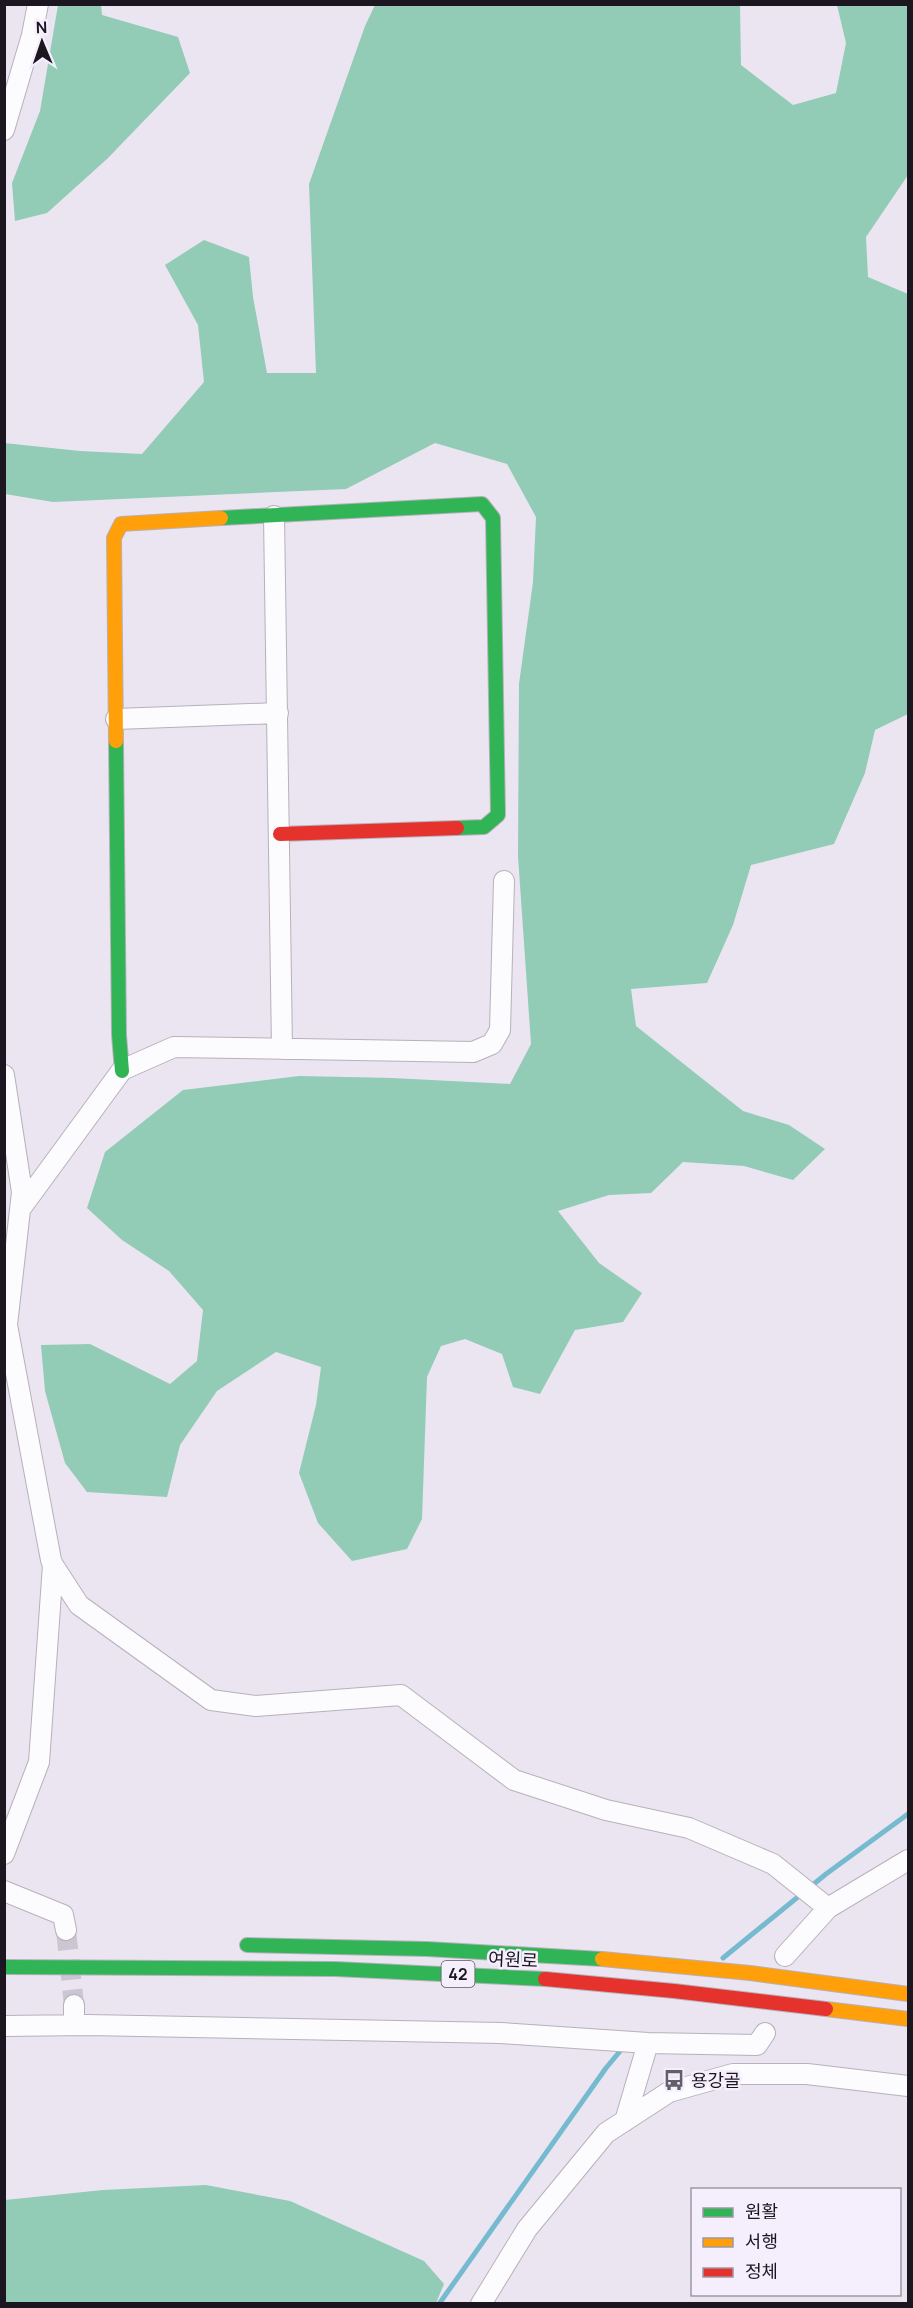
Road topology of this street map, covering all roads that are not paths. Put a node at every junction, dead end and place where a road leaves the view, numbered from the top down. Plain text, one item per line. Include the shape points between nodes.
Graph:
1 (38, 4) edge
2 (4, 130) edge
3 (274, 516) junction
4 (278, 713) junction
5 (116, 719) junction
6 (280, 834) junction
7 (504, 881) dead end
8 (282, 1049) junction
9 (122, 1071) junction
10 (4, 1076) edge
11 (21, 1208) junction
12 (53, 1565) junction
13 (4, 1854) edge
14 (909, 1860) edge
15 (4, 1891) edge
16 (821, 1902) junction
17 (66, 1930) tunnel mouth
18 (236, 1945) dead end
19 (785, 1956) dead end
20 (4, 1967) edge
21 (909, 1994) edge
22 (74, 2005) tunnel mouth
23 (909, 2019) edge
24 (74, 2025) junction
25 (4, 2026) edge
26 (765, 2033) dead end
27 (648, 2043) junction
28 (909, 2086) edge
29 (625, 2121) junction
30 (481, 2304) edge

1 - 2 street
3 - 4 street
3 - 5 main road via 121,524 114,538
3 - 6 main road via 482,504 493,518 494,542 498,815 484,827
4 - 5 street
4 - 6 street
5 - 9 main road
6 - 8 street
7 - 8 street via 500,1030 492,1044 473,1052
8 - 9 street via 174,1047
9 - 11 street
10 - 11 street via 22,1192
11 - 12 street via 8,1325
12 - 13 street via 39,1762
12 - 16 street via 80,1605 211,1700 256,1706 401,1695 514,1780 606,1810 689,1828 774,1864
14 - 16 street
15 - 17 street via 63,1915
16 - 19 street
18 - 21 main road, 여원로 / 42 via 528,1955 728,1971
20 - 23 main road, 여원로 / 42 via 353,1970 532,1978 723,1995
22 - 24 street
24 - 25 street
24 - 27 street via 501,2032
26 - 27 street via 757,2045
27 - 29 street
28 - 29 street via 807,2074 733,2074 669,2092
29 - 30 street via 606,2133 528,2229

